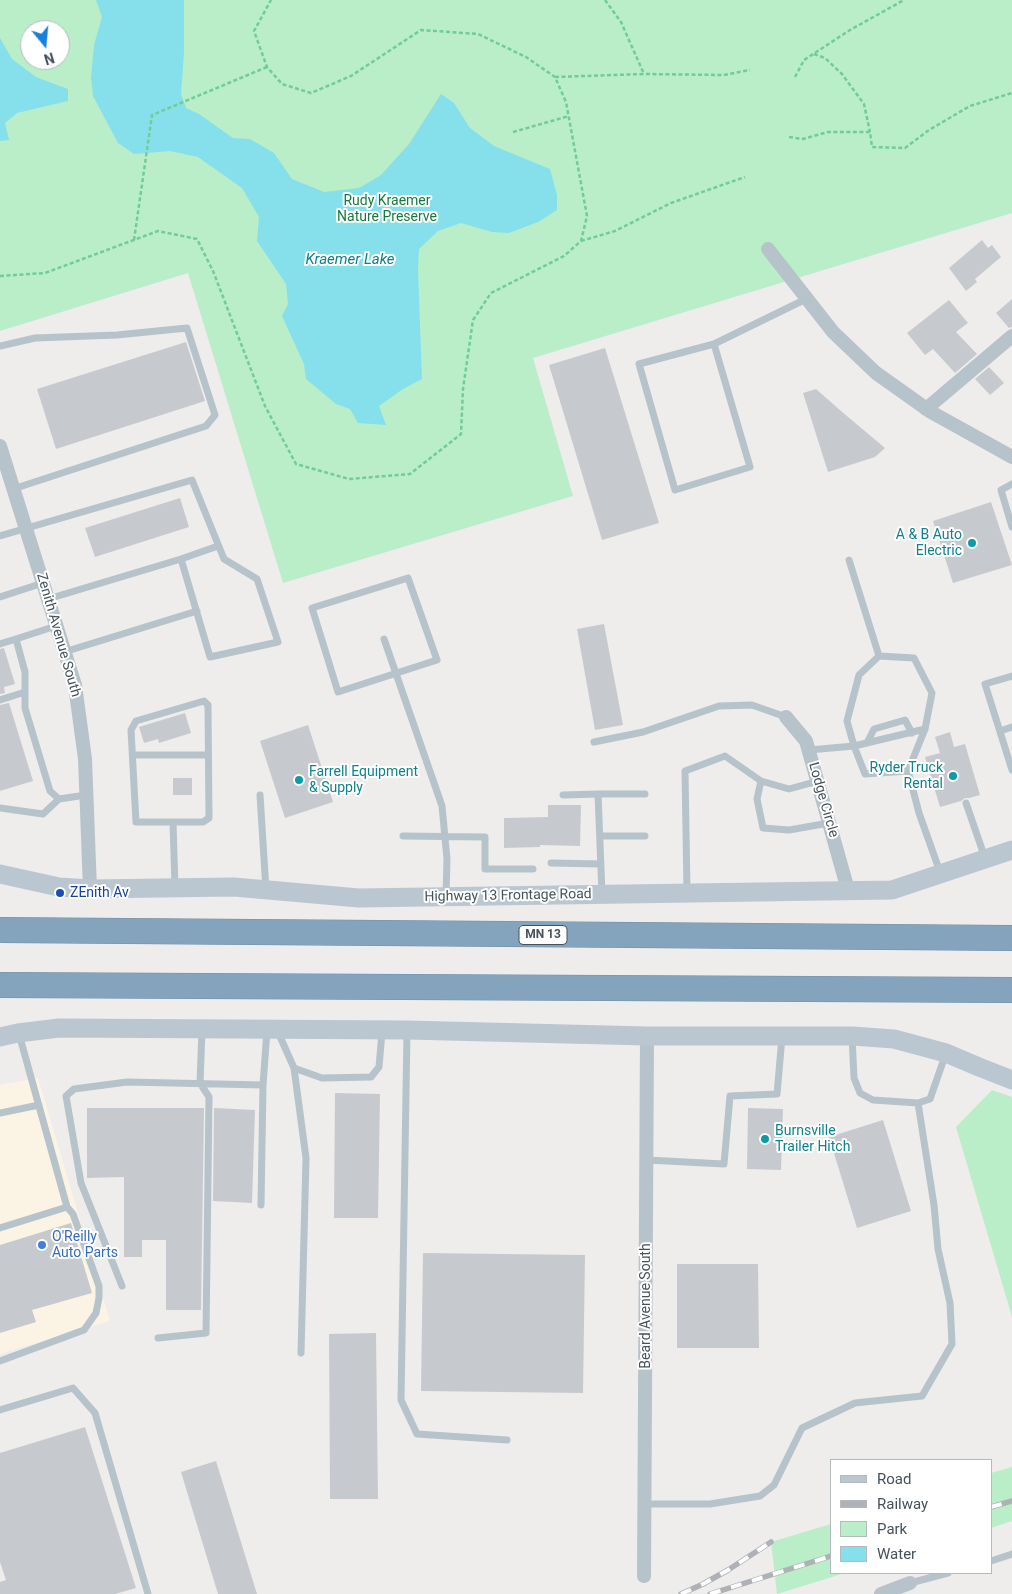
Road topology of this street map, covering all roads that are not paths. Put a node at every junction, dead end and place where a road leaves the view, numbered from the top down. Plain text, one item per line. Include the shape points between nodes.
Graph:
1 (768, 249) dead end
2 (806, 299) junction
3 (1012, 336) edge
4 (714, 344) junction
5 (0, 346) edge
6 (926, 409) junction
7 (0, 446) edge
8 (1012, 457) edge
9 (1012, 484) edge
10 (13, 489) junction
11 (1012, 527) edge
12 (26, 528) junction
13 (0, 536) edge
14 (218, 546) junction
15 (181, 558) junction
16 (849, 560) dead end
17 (43, 583) junction
18 (0, 597) edge
19 (48, 599) junction
20 (196, 611) junction
21 (56, 626) junction
22 (16, 639) junction
23 (384, 639) dead end
24 (0, 644) edge
25 (64, 652) junction
26 (879, 656) junction
27 (396, 674) junction
28 (1012, 676) edge
29 (25, 692) junction
30 (0, 700) edge
31 (786, 717) joint
32 (1012, 727) edge
33 (924, 729) junction
34 (1000, 730) junction
35 (912, 733) junction
36 (594, 742) dead end
37 (867, 743) junction
38 (854, 746) junction
39 (809, 750) junction
40 (133, 754) junction
41 (208, 755) junction
42 (1012, 770) edge
43 (908, 771) junction
44 (761, 781) junction
45 (818, 781) junction
46 (86, 794) junction
47 (598, 794) junction
48 (645, 794) dead end
49 (260, 795) dead end
50 (563, 795) dead end
51 (59, 799) junction
52 (966, 803) dead end
53 (0, 808) edge
54 (173, 822) junction
55 (829, 823) junction
56 (403, 836) dead end
57 (600, 836) junction
58 (645, 836) dead end
59 (445, 837) junction
60 (1012, 850) edge
61 (985, 859) junction
62 (551, 862) dead end
63 (601, 864) junction
64 (532, 869) dead end
65 (0, 874) edge
66 (941, 874) junction
67 (175, 888) junction
68 (90, 889) junction
69 (266, 890) junction
70 (848, 890) junction
71 (687, 893) junction
72 (602, 894) junction
73 (446, 897) junction
74 (0, 930) edge
75 (1012, 938) edge
76 (0, 985) edge
77 (1012, 990) edge
78 (272, 1029) junction
79 (202, 1030) junction
80 (382, 1030) junction
81 (407, 1030) junction
82 (18, 1033) junction
83 (782, 1034) junction
84 (647, 1036) junction
85 (852, 1036) junction
86 (0, 1037) edge
87 (946, 1052) junction
88 (294, 1068) junction
89 (1012, 1080) edge
90 (200, 1083) junction
91 (263, 1085) junction
92 (918, 1103) junction
93 (39, 1105) junction
94 (0, 1113) edge
95 (647, 1160) junction
96 (261, 1205) dead end
97 (67, 1207) junction
98 (0, 1228) edge
99 (122, 1286) dead end
100 (158, 1338) dead end
101 (302, 1353) dead end
102 (0, 1361) edge
103 (0, 1410) edge
104 (507, 1440) dead end
105 (644, 1504) junction
106 (1012, 1554) edge
107 (992, 1560) edge
108 (944, 1574) edge
109 (644, 1576) dead end
110 (910, 1583) joint
111 (148, 1594) edge
112 (881, 1594) edge

1 - 2 street
2 - 4 lane
2 - 6 street via 833,332 876,373
3 - 6 street
4 - 4 lane via 750,467 675,490 639,364
5 - 10 lane via 35,338 187,328 215,415 206,426
6 - 8 street
7 - 10 street, Zenith Avenue South
9 - 11 lane via 1002,490
10 - 12 street, Zenith Avenue South
12 - 13 lane
12 - 14 lane via 192,480
12 - 17 street, Zenith Avenue South
14 - 15 lane
14 - 20 lane via 224,559 257,579 278,642 210,657
15 - 19 lane
15 - 20 lane
16 - 26 lane
17 - 18 lane
17 - 19 street, Zenith Avenue South
19 - 21 street, Zenith Avenue South
20 - 25 lane
21 - 22 lane
21 - 25 street, Zenith Avenue South
22 - 24 lane
22 - 29 lane via 25,672
23 - 27 lane
25 - 46 street, Zenith Avenue South via 75,685 85,759
26 - 33 lane via 914,658 932,692
26 - 38 lane via 859,675 847,722
27 - 27 lane via 437,660 408,578 312,608 338,692
27 - 59 lane via 442,806
28 - 34 lane via 985,684
29 - 30 lane
29 - 51 lane via 25,708 50,791
31 - 36 lane via 752,705 719,706 644,732
31 - 39 street, Lodge Circle via 806,741
32 - 34 lane
33 - 35 lane
33 - 43 lane
34 - 42 lane
35 - 37 lane
35 - 37 lane via 905,720 874,729
37 - 38 lane
38 - 39 lane
38 - 43 lane via 866,774
39 - 45 street, Lodge Circle
40 - 41 lane
40 - 41 lane via 132,730 136,721 204,702 208,705
40 - 54 lane via 136,822
41 - 54 lane via 208,818 203,822
43 - 66 lane via 919,814
44 - 45 lane via 789,789
44 - 55 lane via 757,799 763,828 789,830
44 - 71 lane via 725,756 685,771
45 - 55 street, Lodge Circle
46 - 51 lane
46 - 68 street, Zenith Avenue South
47 - 48 lane
47 - 50 lane
47 - 57 lane
49 - 69 lane
51 - 53 lane via 43,814
52 - 61 lane
54 - 67 lane
55 - 70 street, Lodge Circle
56 - 59 lane
57 - 58 lane
57 - 63 lane
59 - 64 lane via 485,837 484,869
59 - 73 lane
60 - 61 street, Highway 13 Frontage Road
61 - 66 street, Highway 13 Frontage Road
62 - 63 lane
63 - 72 lane
65 - 68 street, Highway 13 Frontage Road via 59,887
66 - 70 street, Highway 13 Frontage Road via 892,890
67 - 68 street, Highway 13 Frontage Road
67 - 69 street, Highway 13 Frontage Road
69 - 73 street, Highway 13 Frontage Road via 359,898
70 - 71 street, Highway 13 Frontage Road
71 - 72 street, Highway 13 Frontage Road
72 - 73 street, Highway 13 Frontage Road
74 - 75 highway, MN 13
76 - 77 highway
78 - 79 street
78 - 80 street
78 - 88 lane
78 - 91 lane
79 - 82 street via 59,1028
79 - 90 lane
80 - 81 street
80 - 88 lane via 379,1067 371,1077 322,1078
81 - 84 street
81 - 104 lane via 401,1400 417,1434
82 - 86 street
82 - 93 lane
83 - 84 street
83 - 85 street
83 - 95 lane via 777,1094 730,1096 724,1164
84 - 95 street, Beard Avenue South
85 - 87 street via 894,1038
85 - 92 lane via 854,1078 860,1093 873,1100
87 - 89 street
87 - 92 lane via 930,1099
88 - 101 lane via 306,1158
90 - 91 lane
90 - 99 lane via 127,1082 74,1089 66,1096 82,1183
90 - 100 lane via 209,1097 206,1333
91 - 96 lane
92 - 105 lane via 938,1250 950,1303 952,1344 922,1396 855,1403 802,1428 774,1485 760,1496 710,1504
93 - 94 lane
93 - 97 lane
95 - 105 street, Beard Avenue South
97 - 98 lane
97 - 102 lane via 73,1214 99,1286 96,1313 84,1330
103 - 111 lane via 73,1388 95,1414
105 - 109 street, Beard Avenue South
106 - 107 lane
108 - 110 lane
110 - 112 street

